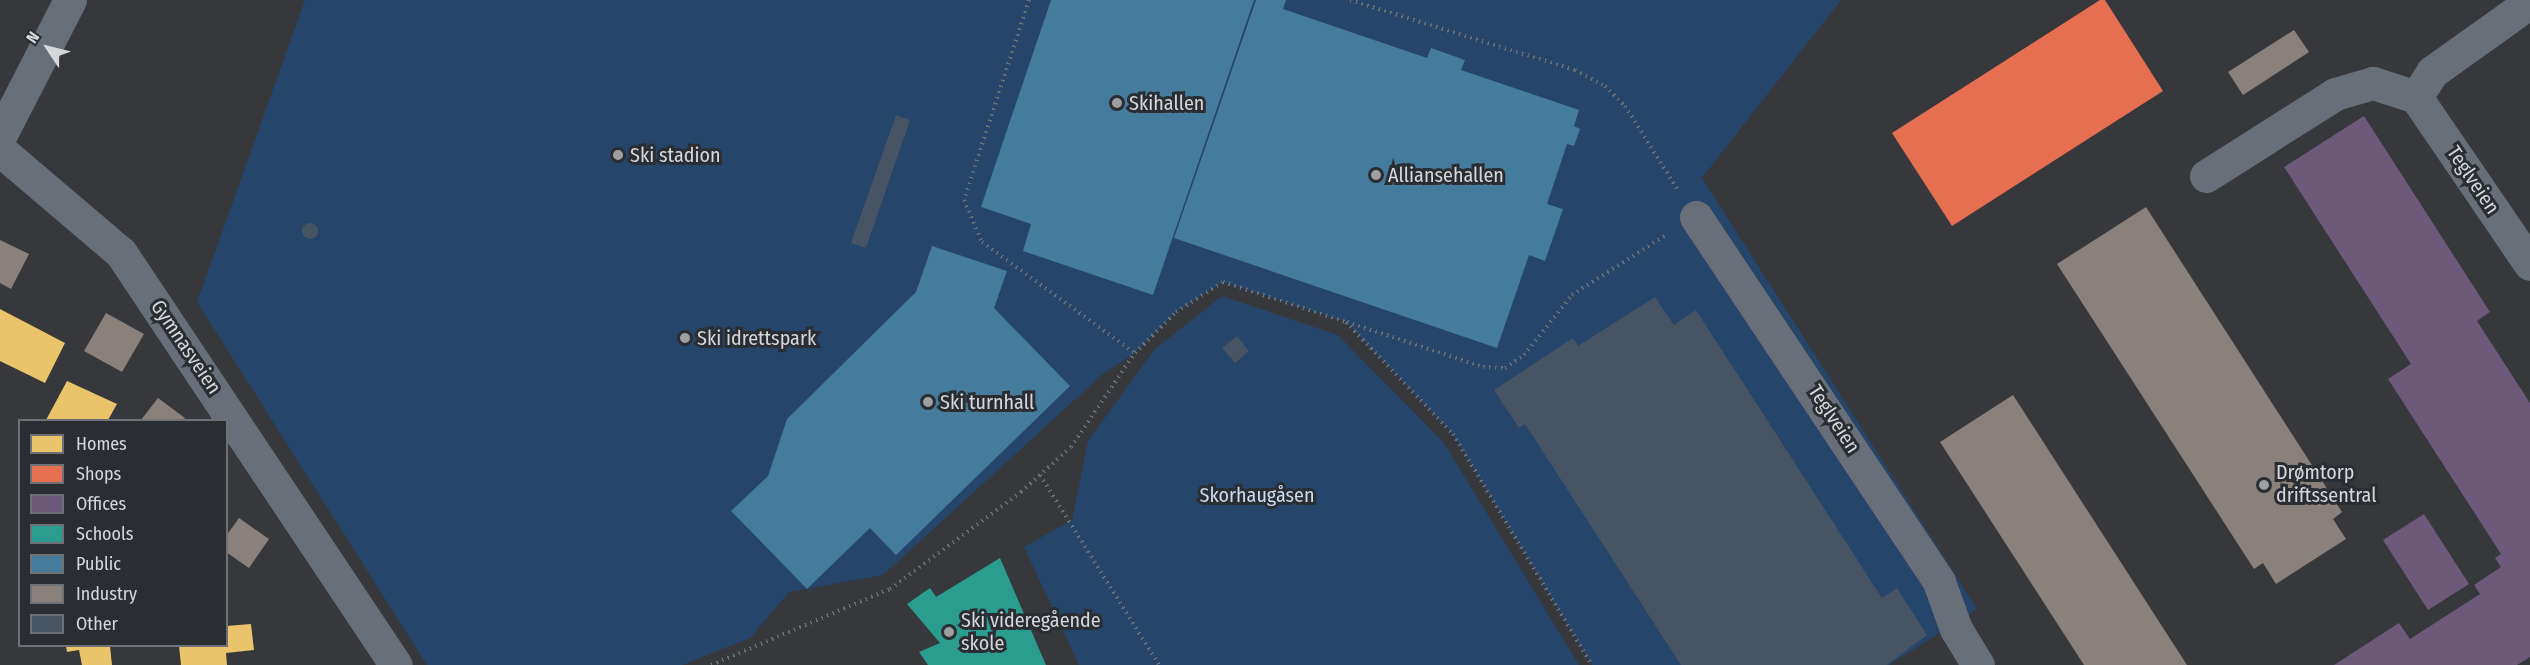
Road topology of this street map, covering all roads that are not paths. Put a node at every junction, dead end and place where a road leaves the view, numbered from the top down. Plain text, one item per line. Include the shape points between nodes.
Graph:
1 (70, 0) edge
2 (2530, 2) edge
3 (2416, 97) junction
4 (0, 136) edge
5 (0, 150) edge
6 (2206, 176) dead end
7 (1696, 217) road end
8 (2530, 264) edge
9 (396, 665) edge
10 (1978, 665) edge

1 - 4 street
2 - 3 street via 2432,72
3 - 6 street via 2373,82 2335,94
3 - 8 street, Teglveien
5 - 9 street, Gymnasveien via 121,253
7 - 10 street, Teglveien via 1939,582 1956,629

